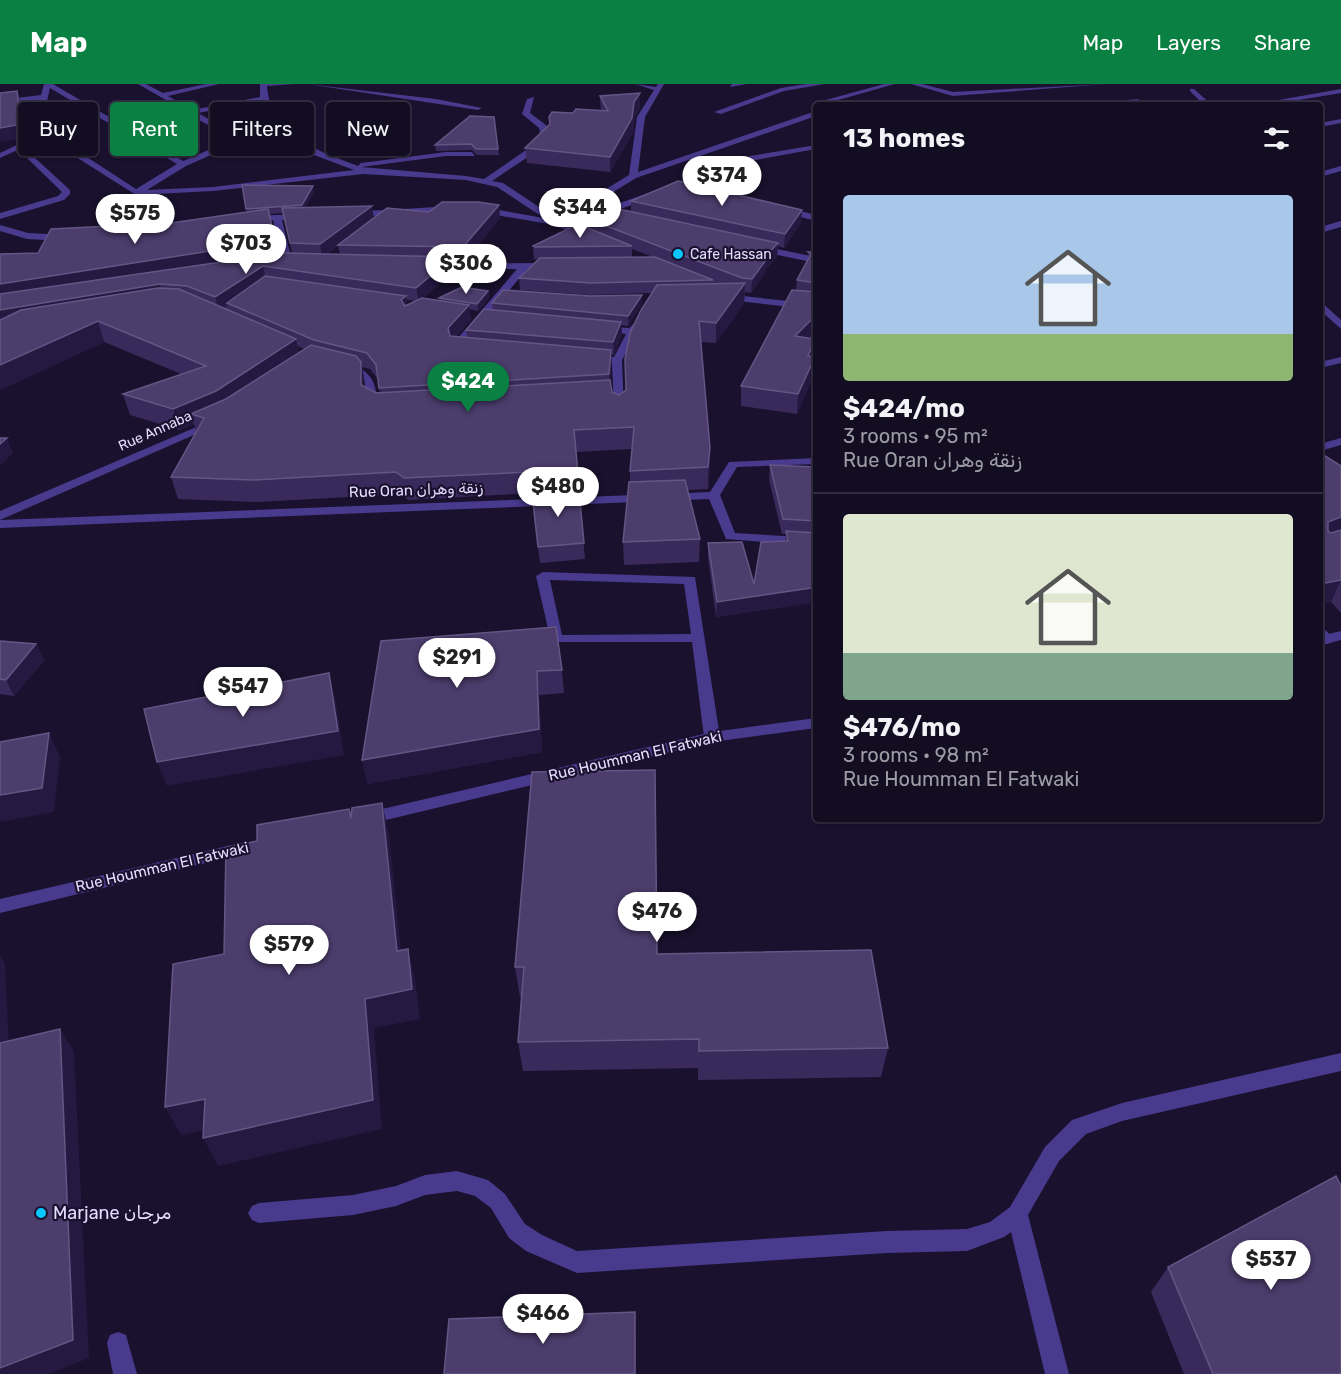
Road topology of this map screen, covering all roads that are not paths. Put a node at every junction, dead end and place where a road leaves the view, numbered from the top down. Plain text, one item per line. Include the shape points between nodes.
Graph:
1 (47, 84) edge
2 (141, 84) edge
3 (216, 84) edge
4 (263, 84) edge
5 (292, 84) edge
6 (310, 84) edge
7 (638, 84) edge
8 (744, 84) edge
9 (822, 84) edge
10 (858, 84) edge
11 (892, 84) edge
12 (914, 84) edge
13 (952, 84) edge
14 (1104, 84) edge
15 (732, 86) dead end
16 (658, 87) edge
17 (878, 88) junction
18 (928, 89) junction
19 (1192, 90) dead end
20 (1341, 91) edge
21 (160, 96) junction
22 (44, 97) junction
23 (264, 98) junction
24 (531, 99) dead end
25 (1138, 101) dead end
26 (0, 102) edge
27 (43, 102) edge
28 (171, 102) edge
29 (266, 102) edge
30 (828, 102) edge
31 (1127, 102) edge
32 (1205, 102) edge
33 (1273, 102) edge
34 (478, 108) dead end
35 (198, 110) edge
36 (718, 112) dead end
37 (813, 114) edge
38 (110, 119) edge
39 (1341, 121) edge
40 (1323, 124) edge
41 (813, 148) edge
42 (18, 149) edge
43 (210, 151) edge
44 (314, 152) edge
45 (472, 154) edge
46 (0, 156) edge
47 (30, 156) edge
48 (78, 156) edge
49 (170, 156) edge
50 (183, 164) junction
51 (349, 166) junction
52 (1341, 168) edge
53 (366, 172) junction
54 (1323, 174) edge
55 (633, 176) junction
56 (486, 182) junction
57 (672, 188) junction
58 (136, 192) junction
59 (694, 193) edge
60 (473, 208) edge
61 (773, 208) edge
62 (461, 209) edge
63 (391, 213) junction
64 (602, 213) junction
65 (338, 214) edge
66 (318, 215) edge
67 (0, 216) edge
68 (813, 217) edge
69 (277, 218) junction
70 (624, 218) edge
71 (241, 221) edge
72 (557, 223) junction
73 (1341, 224) edge
74 (372, 227) edge
75 (0, 228) edge
76 (567, 229) junction
77 (1323, 229) edge
78 (71, 238) edge
79 (600, 243) edge
80 (750, 246) edge
81 (813, 259) edge
82 (276, 262) edge
83 (419, 266) edge
84 (524, 266) junction
85 (560, 266) edge
86 (716, 292) edge
87 (504, 293) junction
88 (515, 294) edge
89 (813, 307) edge
90 (470, 315) edge
91 (1323, 315) edge
92 (642, 316) edge
93 (487, 317) junction
94 (1341, 326) edge
95 (587, 327) edge
96 (631, 332) junction
97 (467, 348) edge
98 (582, 357) edge
99 (617, 360) junction
100 (1341, 360) edge
101 (335, 364) edge
102 (1323, 364) edge
103 (389, 409) edge
104 (618, 411) edge
105 (227, 416) edge
106 (1341, 441) edge
107 (1323, 447) edge
108 (813, 461) edge
109 (714, 495) junction
110 (0, 516) edge
111 (0, 524) edge
112 (813, 542) edge
113 (1341, 635) edge
114 (697, 638) junction
115 (1323, 638) edge
116 (813, 723) edge
117 (712, 737) junction
118 (350, 823) edge
119 (257, 845) edge
120 (0, 906) edge
121 (1341, 1062) edge
122 (259, 1213) dead end
123 (1017, 1214) junction
124 (118, 1343) dead end
125 (125, 1374) edge
126 (1057, 1374) edge

1 - 22 street
1 - 38 street
2 - 21 street
3 - 21 street
4 - 5 street
4 - 23 street
6 - 34 street
7 - 16 street
8 - 15 street
9 - 36 street via 783,89
10 - 17 street
11 - 17 street
12 - 18 street
13 - 18 street
14 - 18 street via 953,94
16 - 55 street via 640,117
17 - 30 street
19 - 32 street
20 - 33 street
21 - 28 street
22 - 26 street
22 - 27 street
23 - 29 street
23 - 35 street
24 - 56 street via 526,114 543,127 545,137
25 - 31 street
37 - 55 street
39 - 40 street
41 - 57 street via 753,158
42 - 46 street
43 - 50 street
44 - 51 street
45 - 51 street
47 - 67 street via 67,192 61,198
48 - 58 street
49 - 50 street
50 - 58 street
51 - 53 street
52 - 54 street
53 - 56 street
53 - 58 street via 213,189
55 - 72 street
56 - 72 street via 500,185
57 - 59 street
57 - 64 street
60 - 72 street
61 - 68 street
62 - 63 street
63 - 65 street
63 - 74 street
64 - 70 street
64 - 76 street
66 - 69 street
69 - 71 street
69 - 82 street via 292,261
72 - 76 street
73 - 77 street
75 - 78 street via 27,236
76 - 79 street
80 - 81 street
83 - 84 street
84 - 85 street
84 - 87 street
86 - 89 street
87 - 88 street
87 - 93 street
90 - 93 street
91 - 94 street
92 - 96 street
93 - 97 street via 456,347
95 - 96 street
96 - 99 street
98 - 99 street
99 - 104 street via 612,395
100 - 102 street
101 - 103 street via 365,373 372,382 372,406
105 - 110 street, Rue Annaba
106 - 107 street
108 - 109 street via 733,464
109 - 111 street, Rue Oran زنقة وهران
109 - 112 street via 730,536
113 - 115 street
114 - 114 street via 690,580 543,576 556,639
114 - 117 street
116 - 117 street, Rue Houmman El Fatwaki
117 - 118 street, Rue Houmman El Fatwaki
119 - 120 street, Rue Houmman El Fatwaki
121 - 123 street via 1122,1112 1078,1127 1052,1154
122 - 123 street via 352,1205 458,1180 481,1187 498,1201 517,1231 534,1243 577,1263 967,1240 996,1230
123 - 126 street
124 - 125 street

